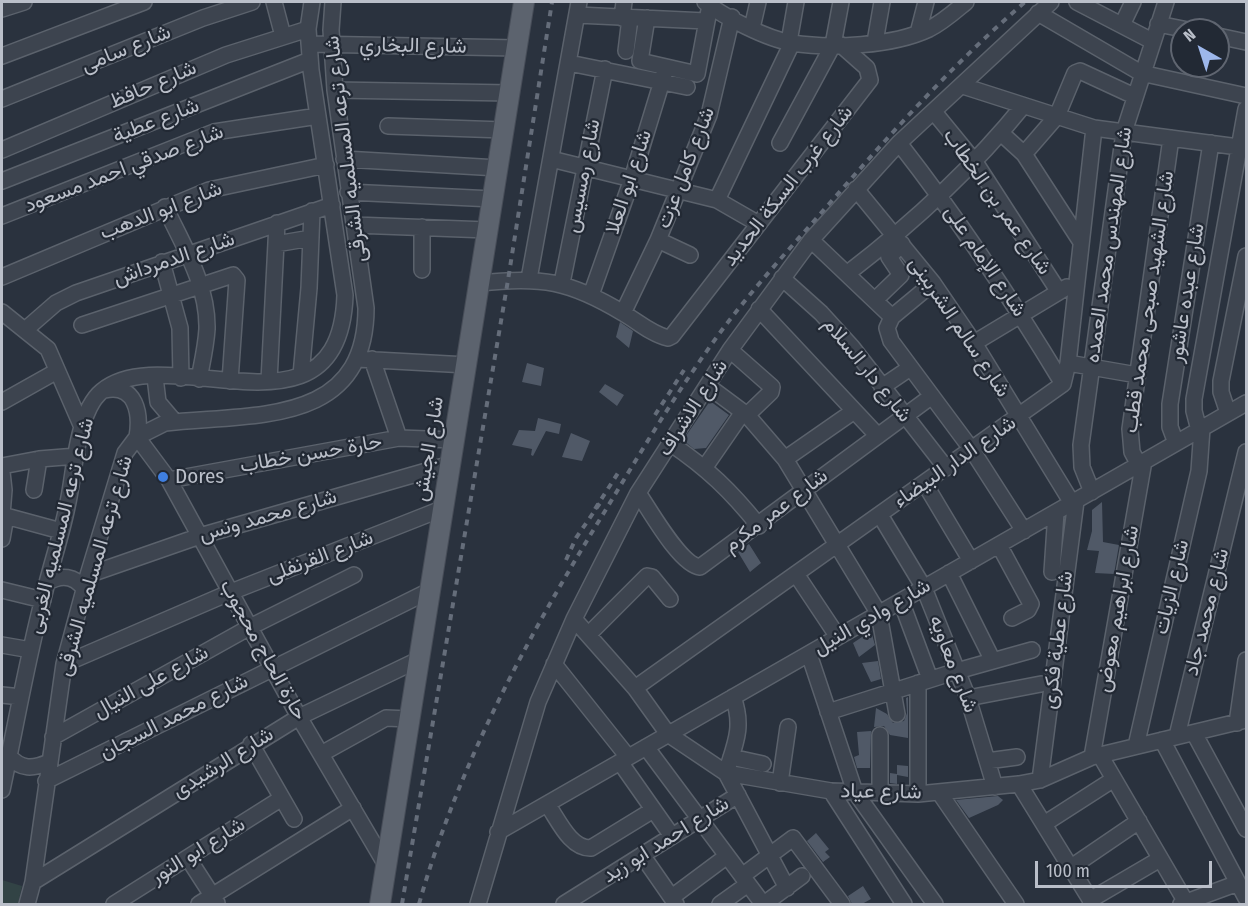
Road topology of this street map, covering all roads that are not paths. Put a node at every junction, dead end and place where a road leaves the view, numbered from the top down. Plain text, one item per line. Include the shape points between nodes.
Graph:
1 (24, 2) edge
2 (144, 2) edge
3 (252, 2) edge
4 (274, 2) edge
5 (312, 2) edge
6 (333, 2) edge
7 (524, 2) edge
8 (624, 2) edge
9 (758, 2) edge
10 (796, 2) edge
11 (842, 2) edge
12 (882, 2) edge
13 (926, 2) edge
14 (966, 2) edge
15 (1051, 2) edge
16 (1077, 2) edge
17 (1133, 2) edge
18 (1166, 2) edge
19 (708, 3) edge
20 (578, 8) edge
21 (2, 9) edge
22 (1038, 13) junction
23 (732, 17) junction
24 (626, 18) junction
25 (647, 18) junction
26 (706, 21) junction
27 (1158, 24) junction
28 (1122, 25) junction
29 (1170, 26) edge
30 (752, 28) junction
31 (918, 33) junction
32 (283, 36) junction
33 (308, 36) junction
34 (1230, 39) edge
35 (1152, 41) junction
36 (875, 42) junction
37 (1246, 42) edge
38 (790, 43) junction
39 (332, 44) junction
40 (837, 45) junction
41 (517, 48) junction
42 (626, 51) dead end
43 (2, 56) edge
44 (310, 60) junction
45 (569, 63) junction
46 (605, 69) junction
47 (1141, 73) junction
48 (664, 75) junction
49 (963, 86) junction
50 (687, 87) dead end
51 (335, 90) junction
52 (510, 93) junction
53 (1134, 96) junction
54 (1246, 96) edge
55 (2, 99) edge
56 (1023, 106) junction
57 (1246, 109) edge
58 (934, 112) junction
59 (318, 116) junction
60 (1057, 116) junction
61 (388, 126) dead end
62 (1094, 128) junction
63 (504, 130) junction
64 (1124, 132) junction
65 (1001, 133) junction
66 (1171, 138) junction
67 (780, 143) dead end
68 (899, 143) junction
69 (1211, 143) junction
70 (1243, 148) edge
71 (2, 150) edge
72 (1024, 154) junction
73 (344, 159) junction
74 (551, 159) junction
75 (975, 162) junction
76 (326, 165) junction
77 (498, 168) junction
78 (585, 168) junction
79 (632, 179) junction
80 (2, 181) edge
81 (856, 189) junction
82 (679, 191) junction
83 (348, 192) junction
84 (940, 196) junction
85 (493, 199) junction
86 (717, 200) junction
87 (332, 205) junction
88 (165, 207) junction
89 (312, 211) junction
90 (2, 216) edge
91 (277, 223) junction
92 (757, 223) junction
93 (354, 225) junction
94 (422, 227) junction
95 (488, 230) junction
96 (311, 238) junction
97 (658, 240) junction
98 (811, 240) junction
99 (899, 240) junction
100 (1081, 242) junction
101 (276, 244) junction
102 (186, 253) junction
103 (690, 255) dead end
104 (1246, 256) edge
105 (162, 262) junction
106 (422, 270) dead end
107 (848, 273) junction
108 (2, 277) edge
109 (782, 278) junction
110 (529, 279) junction
111 (896, 281) junction
112 (1076, 281) junction
113 (480, 283) junction
114 (562, 283) junction
115 (933, 283) junction
116 (200, 284) junction
117 (1059, 292) junction
118 (170, 294) junction
119 (591, 295) junction
120 (875, 300) junction
121 (913, 302) junction
122 (759, 309) junction
123 (2, 312) edge
124 (623, 313) junction
125 (1021, 314) junction
126 (892, 318) junction
127 (82, 325) dead end
128 (25, 330) junction
129 (974, 343) junction
130 (730, 350) junction
131 (365, 359) junction
132 (1068, 363) junction
133 (467, 365) junction
134 (910, 368) junction
135 (1091, 368) junction
136 (57, 371) junction
137 (300, 375) junction
138 (1137, 375) junction
139 (155, 376) junction
140 (181, 378) junction
141 (199, 379) junction
142 (230, 381) junction
143 (269, 381) junction
144 (1063, 384) junction
145 (708, 386) junction
146 (882, 387) junction
147 (102, 391) junction
148 (932, 396) junction
149 (2, 402) edge
150 (1246, 403) edge
151 (854, 411) junction
152 (1228, 413) junction
153 (745, 414) junction
154 (905, 417) junction
155 (1019, 417) junction
156 (175, 422) junction
157 (82, 427) junction
158 (1201, 429) junction
159 (878, 436) junction
160 (137, 437) junction
161 (399, 438) junction
162 (455, 440) junction
163 (670, 443) junction
164 (1176, 444) junction
165 (972, 450) junction
166 (1246, 452) edge
167 (77, 456) junction
168 (39, 459) junction
169 (785, 459) junction
170 (1142, 463) junction
171 (451, 464) junction
172 (2, 466) edge
173 (705, 467) junction
174 (946, 468) junction
175 (2, 472) edge
176 (169, 480) junction
177 (925, 484) junction
178 (34, 490) dead end
179 (804, 491) junction
180 (1092, 492) junction
181 (638, 493) junction
182 (1074, 502) junction
183 (444, 508) junction
184 (1056, 512) junction
185 (880, 515) junction
186 (3, 516) edge
187 (759, 526) junction
188 (61, 531) junction
189 (1024, 531) junction
190 (200, 536) junction
191 (2, 539) edge
192 (999, 545) junction
193 (836, 546) junction
194 (971, 561) junction
195 (1052, 572) dead end
196 (949, 573) junction
197 (796, 574) junction
198 (354, 575) dead end
199 (86, 582) junction
200 (48, 583) junction
201 (924, 588) junction
202 (2, 590) edge
203 (431, 590) junction
204 (231, 592) junction
205 (670, 599) dead end
206 (43, 600) junction
207 (900, 601) junction
208 (879, 614) junction
209 (1012, 618) dead end
210 (574, 619) junction
211 (250, 627) junction
212 (588, 635) junction
213 (837, 637) junction
214 (2, 645) edge
215 (31, 650) junction
216 (1032, 650) dead end
217 (809, 654) junction
218 (420, 659) junction
219 (1246, 660) edge
220 (993, 661) junction
221 (64, 664) junction
222 (554, 664) junction
223 (273, 668) junction
224 (957, 670) junction
225 (924, 681) junction
226 (1041, 684) dead end
227 (635, 688) junction
228 (893, 691) junction
229 (2, 695) edge
230 (21, 697) junction
231 (733, 697) junction
232 (968, 698) junction
233 (828, 712) junction
234 (897, 714) dead end
235 (299, 717) junction
236 (410, 719) junction
237 (1242, 726) edge
238 (788, 727) dead end
239 (1194, 733) junction
240 (668, 734) junction
241 (880, 735) dead end
242 (53, 737) junction
243 (1169, 738) junction
244 (251, 744) junction
245 (1136, 746) junction
246 (646, 747) junction
247 (7, 753) edge
248 (321, 754) junction
249 (1096, 756) junction
250 (731, 757) junction
251 (1017, 757) dead end
252 (624, 760) junction
253 (987, 760) junction
254 (49, 762) junction
255 (763, 764) dead end
256 (726, 773) junction
257 (1114, 779) junction
258 (1040, 780) junction
259 (46, 781) junction
260 (780, 783) junction
261 (2, 784) edge
262 (1019, 784) junction
263 (994, 787) junction
264 (831, 791) junction
265 (855, 792) junction
266 (939, 792) junction
267 (880, 793) junction
268 (918, 794) junction
269 (738, 795) junction
270 (282, 798) junction
271 (547, 804) junction
272 (353, 808) junction
273 (654, 810) junction
274 (294, 819) dead end
275 (699, 819) junction
276 (1139, 822) junction
277 (1044, 824) junction
278 (1246, 828) edge
279 (498, 832) junction
280 (672, 836) junction
281 (642, 855) junction
282 (769, 855) junction
283 (727, 856) junction
284 (188, 858) junction
285 (1161, 859) junction
286 (386, 865) junction
287 (1070, 867) junction
288 (802, 876) dead end
289 (745, 880) junction
290 (33, 882) junction
291 (1238, 883) junction
292 (787, 888) junction
293 (1246, 898) edge
294 (215, 900) edge
295 (674, 901) edge
296 (1091, 902) edge
297 (27, 904) edge
298 (114, 904) edge
299 (199, 904) edge
300 (380, 904) edge
301 (478, 904) edge
302 (564, 904) edge
303 (720, 904) edge
304 (763, 904) edge
305 (842, 904) edge
306 (904, 904) edge
307 (935, 904) edge
308 (1016, 904) edge
309 (1185, 904) edge

1 - 21 street
2 - 43 street
3 - 55 street, شارع سامى
4 - 32 street
5 - 33 street, شارع ترعه المسلميه الغربى
6 - 39 street, شارع ترعه المسلميه الشرقى
7 - 41 main road, شارع الجيش
8 - 24 street
9 - 30 street
10 - 38 street
11 - 40 street
12 - 36 street
13 - 31 street
14 - 31 street via 950,16
15 - 22 street, شارع الاشراف
16 - 28 street
17 - 28 street
18 - 27 street, شارع المهندس محمد العمده
19 - 23 street
19 - 26 street
20 - 24 street
20 - 45 street
22 - 47 street
22 - 49 street, شارع الاشراف
23 - 30 street
23 - 82 street, شارع كامل عزت via 709,115
24 - 25 street
24 - 42 street
25 - 26 street
25 - 48 street via 639,60
26 - 48 street via 696,74
27 - 29 street
27 - 35 street, شارع المهندس محمد العمده
28 - 35 street
30 - 38 street
31 - 36 street
32 - 33 street, شارع حافظ
32 - 71 street, شارع حافظ via 226,55
33 - 39 street, شارع البخاري
33 - 44 street, شارع ترعه المسلميه الغربى
34 - 37 street
35 - 47 street, شارع المهندس محمد العمده
36 - 40 street
38 - 40 street
38 - 86 street
39 - 41 street, شارع البخاري
39 - 51 street, شارع ترعه المسلميه الشرقى
40 - 67 street
40 - 92 street, شارع غرب السكة الحديد via 867,68 870,80
41 - 52 main road, شارع الجيش
44 - 59 street, شارع ترعه المسلميه الغربى
44 - 80 street, شارع عطية
45 - 46 street
45 - 74 street
46 - 48 street
46 - 78 street, شارع رمسيس
47 - 53 street, شارع المهندس محمد العمده
47 - 54 street
48 - 50 street
48 - 79 street, شارع ابو العلا
49 - 56 street
49 - 58 street, شارع الاشراف
51 - 52 street
51 - 73 street, شارع ترعه المسلميه الشرقى
52 - 63 main road, شارع الجيش
53 - 60 street via 1080,71 1072,76
53 - 64 street, شارع المهندس محمد العمده
56 - 60 street
56 - 65 street
57 - 70 street, شارع الزيات
58 - 68 street, شارع الاشراف
58 - 75 street, شارع عمر بن الخطاب
59 - 76 street, شارع ترعه المسلميه الغربى
59 - 90 street, شارع صدقي احمد مسعود via 214,132
60 - 62 street
60 - 72 street
61 - 63 street
62 - 64 street
62 - 100 street
63 - 77 main road, شارع الجيش
64 - 66 street
64 - 135 street, شارع المهندس محمد العمده
65 - 72 street
65 - 75 street
66 - 69 street
66 - 138 street, شارع الشهيد صبحى محمد قطب
68 - 81 street, شارع الاشراف
68 - 84 street, شارع الإمام على
69 - 70 street
69 - 164 street, شارع عبده عاشور via 1170,404 1170,427
70 - 158 street, شارع الزيات via 1194,399
72 - 100 street
73 - 77 street
73 - 83 street, شارع ترعه المسلميه الشرقى
74 - 78 street
74 - 110 street
75 - 84 street
75 - 117 street, شارع عمر بن الخطاب
76 - 87 street, شارع ترعه المسلميه الغربى
76 - 88 street, شارع ابو الدهب via 232,184
77 - 85 main road, شارع الجيش
78 - 79 street
78 - 114 street, شارع رمسيس
79 - 82 street
79 - 119 street, شارع ابو العلا
81 - 98 street, شارع الاشراف
81 - 99 street, شارع سالم الشربينى
82 - 86 street
82 - 97 street, شارع كامل عزت
83 - 85 street
83 - 93 street, شارع ترعه المسلميه الشرقى
84 - 99 street
84 - 125 street, شارع الإمام على
85 - 95 main road, شارع الجيش
86 - 92 street
87 - 89 street, شارع الدمرداش
87 - 137 street, شارع ترعه المسلميه الغربى via 345,295 342,319 327,354 309,372
88 - 102 street
88 - 108 street, شارع ابو الدهب
89 - 91 street, شارع الدمرداش
89 - 96 street
91 - 101 street
91 - 102 street, شارع الدمرداش
92 - 124 street, شارع غرب السكة الحديد via 672,336 661,336
93 - 94 street
93 - 131 street, شارع ترعه المسلميه الشرقى via 366,308
94 - 95 street
94 - 106 street
95 - 113 main road, شارع الجيش
96 - 101 street
96 - 137 street
97 - 103 street
97 - 124 street, شارع كامل عزت
98 - 107 street
98 - 109 street, شارع الاشراف
99 - 107 street
99 - 111 street via 889,255 901,273
99 - 115 street, شارع سالم الشربينى
100 - 112 street
101 - 143 street
102 - 105 street, شارع الدمرداش
102 - 116 street
104 - 152 street via 1221,381
105 - 118 street
105 - 128 street, شارع الدمرداش via 65,298
107 - 120 street
109 - 122 street, شارع الاشراف
109 - 146 street, شارع دار السلام via 821,313
110 - 113 street
110 - 114 street
111 - 120 street
111 - 121 street
112 - 117 street
112 - 132 street
113 - 133 main road, شارع الجيش
114 - 119 street
115 - 121 street
115 - 129 street, شارع سالم الشربينى
116 - 118 street
116 - 141 street via 207,328
116 - 142 street via 235,276 237,280
117 - 125 street
118 - 127 street
118 - 140 street via 180,328
119 - 124 street
120 - 126 street
121 - 126 street
122 - 130 street, شارع الاشراف
122 - 151 street
123 - 128 street
125 - 129 street
125 - 144 street, شارع الإمام على
126 - 134 street via 887,325 888,336
128 - 136 street via 46,346
129 - 155 street, شارع سالم الشربينى
130 - 145 street, شارع الاشراف
130 - 153 street via 772,387
131 - 133 street
131 - 156 street, شارع ترعه المسلميه الشرقى via 335,388 296,410
131 - 161 street
132 - 135 street
132 - 144 street
133 - 162 main road, شارع الجيش
134 - 146 street
134 - 148 street
135 - 138 street
135 - 180 street, شارع المهندس محمد العمده via 1080,456
136 - 149 street
136 - 157 street
137 - 143 street, شارع ترعه المسلميه الغربى
138 - 170 street, شارع الشهيد صبحى محمد قطب via 1130,441
139 - 140 street, شارع ترعه المسلميه الغربى
139 - 147 street, شارع ترعه المسلميه الغربى via 129,380
139 - 156 street via 158,402
140 - 141 street, شارع ترعه المسلميه الغربى
141 - 142 street, شارع ترعه المسلميه الغربى
142 - 143 street, شارع ترعه المسلميه الغربى
144 - 155 street, شارع الدار البيضاء
145 - 153 street
145 - 163 street, شارع الاشراف
146 - 154 street, شارع دار السلام
147 - 157 street, شارع ترعه المسلميه الغربى
147 - 160 street via 119,390 132,398 139,419
148 - 154 street, شارع عمر مكرم
148 - 165 street
150 - 152 street, شارع وادي النيل
151 - 159 street
151 - 169 street
152 - 158 street, شارع وادي النيل
153 - 169 street
153 - 173 street
154 - 159 street, شارع عمر مكرم
154 - 174 street, شارع دار السلام
155 - 165 street, شارع الدار البيضاء
155 - 182 street, شارع سالم الشربينى
156 - 160 street, شارع ترعه المسلميه الشرقى via 156,425
157 - 167 street, شارع ترعه المسلميه الغربى
158 - 164 street, شارع وادي النيل
158 - 245 street, شارع الزيات via 1199,471
159 - 179 street, شارع عمر مكرم
160 - 176 street, حارة الحاج محجوب
160 - 199 street, شارع ترعه المسلميه الشرقى via 125,453
161 - 162 street, حارة حسن خطاب
161 - 176 street, حارة حسن خطاب
162 - 171 main road, شارع الجيش
163 - 173 street
163 - 181 street, شارع الاشراف
164 - 170 street, شارع وادي النيل
165 - 174 street, شارع الدار البيضاء
165 - 189 street
166 - 243 street, شارع محمد جاد
167 - 168 street
167 - 188 street, شارع ترعه المسلميه الغربى
168 - 172 street
168 - 178 street
169 - 179 street
170 - 180 street, شارع وادي النيل
170 - 249 street, شارع ابراهيم معوض
171 - 183 main road, شارع الجيش
171 - 190 street, شارع محمد ونس
173 - 187 street
174 - 177 street, شارع الدار البيضاء
175 - 186 street
176 - 190 street, حارة الحاج محجوب
177 - 185 street, شارع الدار البيضاء
177 - 194 street
179 - 187 street, شارع عمر مكرم
179 - 193 street
180 - 182 street, شارع وادي النيل
181 - 187 street, شارع عمر مكرم via 680,554 697,567
181 - 210 street, شارع الاشراف
182 - 184 street, شارع وادي النيل
182 - 258 street, شارع عطية فكرى
183 - 203 main road, شارع الجيش
183 - 204 street, شارع القرنفلى
184 - 189 street, شارع وادي النيل
184 - 195 street
185 - 193 street, شارع الدار البيضاء
185 - 201 street, شارع معاويه
186 - 188 street
186 - 191 street
188 - 200 street, شارع ترعه المسلميه الغربى
189 - 192 street, شارع وادي النيل
190 - 199 street, شارع محمد ونس
190 - 204 street, حارة الحاج محجوب
192 - 194 street, شارع وادي النيل
192 - 209 street via 1031,604 1028,610
193 - 197 street, شارع الدار البيضاء
193 - 208 street
194 - 196 street, شارع وادي النيل
196 - 201 street, شارع وادي النيل
196 - 220 street
197 - 213 street
197 - 227 street, شارع الدار البيضاء
198 - 211 street, شارع على النيال
199 - 200 street via 64,577
199 - 221 street, شارع ترعه المسلميه الشرقى
200 - 206 street, شارع ترعه المسلميه الغربى
201 - 207 street, شارع وادي النيل
201 - 224 street, شارع معاويه
202 - 206 street
203 - 218 main road, شارع الجيش
203 - 223 street, شارع محمد السجان
204 - 211 street, حارة الحاج محجوب
204 - 221 street, شارع القرنفلى
205 - 212 street via 647,576
206 - 215 street, شارع ترعه المسلميه الغربى
207 - 208 street, شارع وادي النيل
207 - 225 street
208 - 213 street, شارع وادي النيل
208 - 228 street
210 - 212 street, شارع عياد
210 - 222 street, شارع الاشراف
211 - 223 street, حارة الحاج محجوب
211 - 242 street, شارع على النيال
212 - 227 street, شارع عياد
213 - 217 street, شارع وادي النيل
214 - 215 street
215 - 230 street, شارع ترعه المسلميه الغربى
216 - 220 street
217 - 231 street, شارع وادي النيل
217 - 233 street
218 - 235 street, شارع الرشيدى
218 - 236 main road, شارع الجيش
219 - 237 street
220 - 224 street
221 - 242 street, شارع ترعه المسلميه الشرقى
222 - 252 street
222 - 279 street, شارع الاشراف via 538,702
223 - 235 street, حارة الحاج محجوب
223 - 259 street, شارع محمد السجان
224 - 225 street
224 - 232 street, شارع معاويه
225 - 228 street
225 - 268 street
226 - 232 street
227 - 240 street, شارع عياد
228 - 233 street
228 - 234 street
229 - 230 street
230 - 247 street, شارع ترعه المسلميه الغربى
231 - 240 street, شارع وادي النيل
231 - 250 street via 740,719
232 - 253 street, شارع معاويه
233 - 265 street
235 - 244 street, شارع الرشيدى
235 - 248 street, حارة الحاج محجوب
236 - 248 street via 386,718
236 - 286 main road, شارع الجيش
237 - 239 street, شارع عياد
238 - 260 street
239 - 243 street, شارع عياد
239 - 278 street
240 - 246 street, شارع وادي النيل
240 - 256 street, شارع عياد
241 - 267 street
242 - 254 street, شارع ترعه المسلميه الشرقى
243 - 245 street, شارع عياد
243 - 291 street
244 - 270 street
244 - 290 street, شارع الرشيدى
245 - 249 street, شارع عياد
246 - 252 street, شارع وادي النيل
246 - 275 street
247 - 254 street via 27,768
247 - 261 street, شارع ترعه المسلميه الغربى
248 - 272 street, حارة الحاج محجوب
249 - 257 street
249 - 258 street, شارع عياد
250 - 255 street
250 - 256 street
251 - 253 street
252 - 271 street, شارع وادي النيل
252 - 273 street
253 - 263 street, شارع معاويه
254 - 259 street, شارع ترعه المسلميه الشرقى
256 - 260 street, شارع عياد
256 - 269 street
257 - 276 street
257 - 277 street
258 - 262 street, شارع عياد
259 - 290 street, شارع ترعه المسلميه الشرقى
260 - 264 street, شارع عياد
262 - 263 street, شارع عياد
262 - 277 street
263 - 266 street, شارع عياد
264 - 265 street, شارع عياد
264 - 306 street
265 - 267 street, شارع عياد
265 - 307 street
266 - 268 street, شارع عياد
266 - 308 street
267 - 268 street, شارع عياد
269 - 275 street, شارع احمد ابو زيد
269 - 282 street
270 - 274 street
270 - 284 street, شارع ابو النور
271 - 273 street via 575,844 585,849
271 - 279 street, شارع وادي النيل
272 - 286 street, حارة الحاج محجوب
272 - 294 street
273 - 280 street
275 - 280 street, شارع احمد ابو زيد
275 - 283 street
276 - 285 street
276 - 287 street
277 - 287 street
279 - 301 street, شارع الاشراف
280 - 281 street, شارع احمد ابو زيد
281 - 295 street
281 - 302 street, شارع احمد ابو زيد
282 - 289 street
282 - 292 street
282 - 305 street via 789,839 795,839
283 - 289 street
283 - 295 street
284 - 294 street
284 - 298 street, شارع ابو النور
285 - 296 street
285 - 309 street
286 - 300 main road, شارع الجيش
287 - 296 street
288 - 292 street
289 - 303 street
289 - 304 street
290 - 297 street, شارع ترعه المسلميه الشرقى
291 - 293 street
291 - 309 street
292 - 304 street
294 - 299 street

